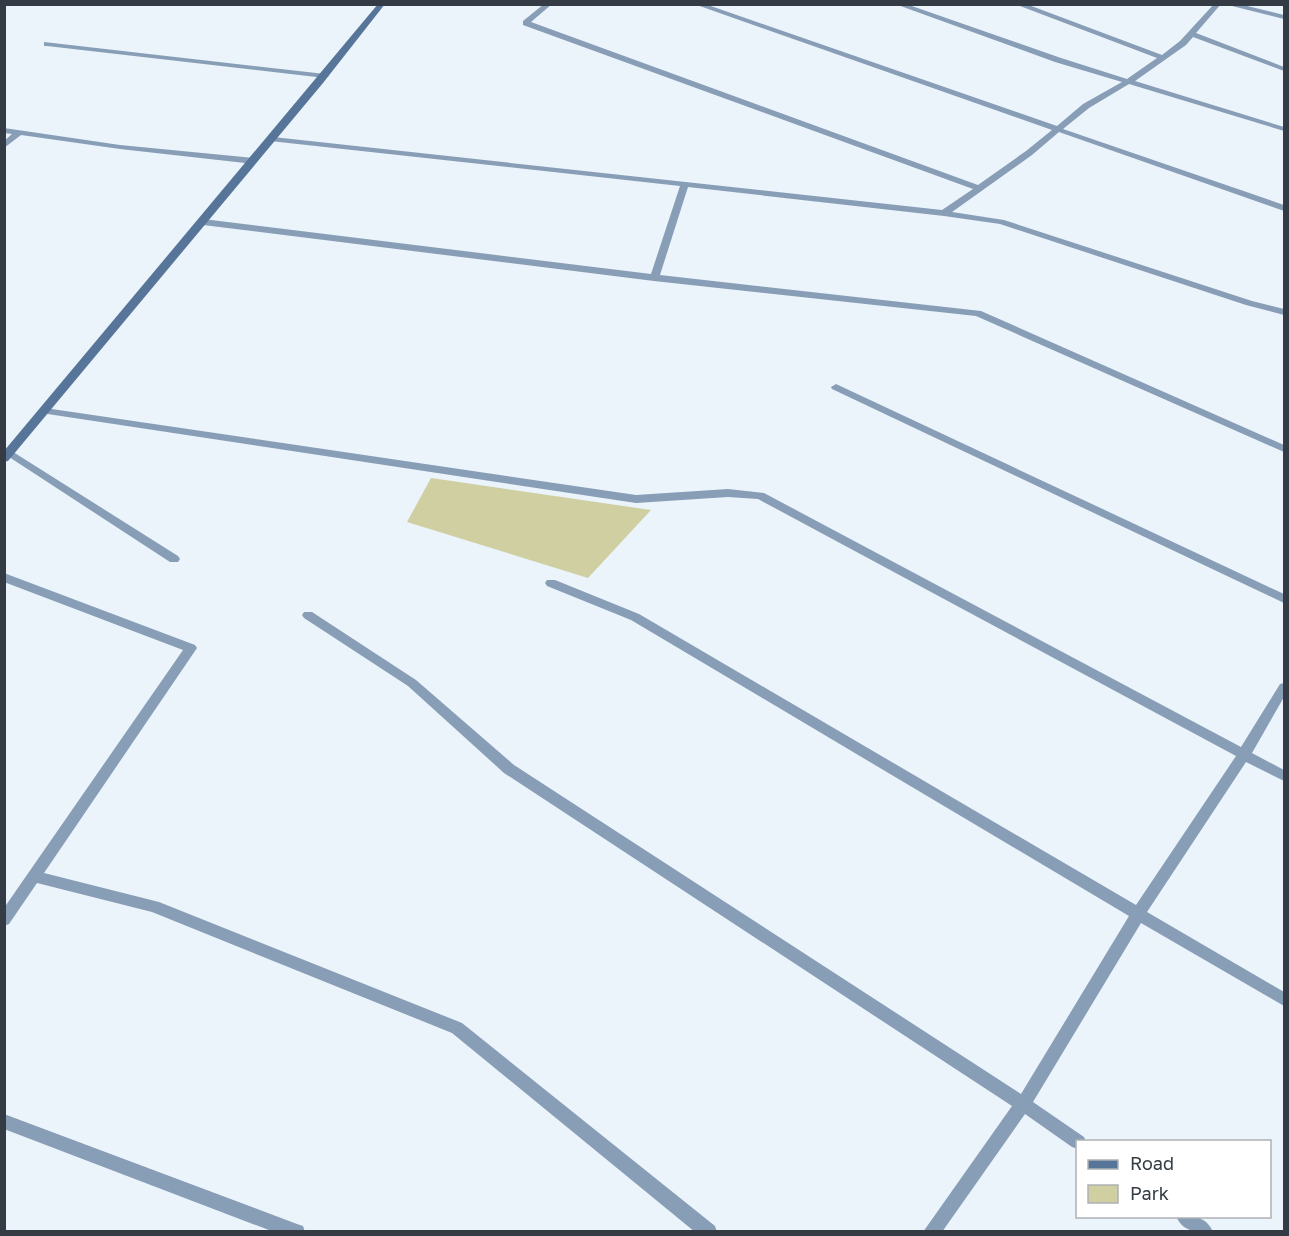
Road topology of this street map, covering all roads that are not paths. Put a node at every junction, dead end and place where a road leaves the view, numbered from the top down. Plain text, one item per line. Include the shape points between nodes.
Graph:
1 (382, 4) edge
2 (549, 4) edge
3 (697, 4) edge
4 (898, 4) edge
5 (1018, 4) edge
6 (1218, 4) edge
7 (1227, 4) edge
8 (1284, 17) edge
9 (1192, 34) junction
10 (47, 44) dead end
11 (1163, 58) junction
12 (1284, 69) edge
13 (325, 76) junction
14 (1130, 81) junction
15 (1058, 129) junction
16 (1284, 129) edge
17 (4, 130) edge
18 (19, 132) junction
19 (273, 139) junction
20 (4, 146) edge
21 (254, 161) junction
22 (685, 185) junction
23 (979, 188) junction
24 (1284, 208) edge
25 (944, 213) junction
26 (204, 222) junction
27 (654, 278) junction
28 (1284, 312) edge
29 (836, 387) dead end
30 (45, 411) junction
31 (1284, 449) edge
32 (7, 456) edge
33 (174, 559) dead end
34 (4, 577) edge
35 (551, 583) dead end
36 (1284, 598) edge
37 (308, 615) dead end
38 (1284, 687) edge
39 (1244, 754) junction
40 (1284, 776) edge
41 (34, 876) junction
42 (1139, 913) junction
43 (4, 920) edge
44 (1284, 1000) edge
45 (1023, 1104) junction
46 (4, 1121) edge
47 (1076, 1141) edge
48 (1187, 1218) edge
49 (297, 1232) edge
50 (709, 1232) edge
51 (931, 1232) edge
52 (1205, 1232) edge

1 - 13 street
2 - 23 street via 526,23
3 - 15 street
4 - 14 street
5 - 11 street
6 - 9 street
7 - 8 street
9 - 11 street
9 - 12 street
10 - 13 street
11 - 14 street
13 - 19 street
14 - 15 street via 1086,106
14 - 16 street
15 - 23 street
15 - 24 street
17 - 18 street
18 - 20 street
18 - 21 street
19 - 21 street
19 - 22 street
21 - 26 street
22 - 25 street
22 - 27 street
23 - 25 street
25 - 28 street via 1001,222
26 - 27 street
26 - 30 street
27 - 31 street via 978,313
29 - 36 street
30 - 32 street
30 - 39 street via 636,499 728,493 760,496
32 - 33 street
34 - 41 street via 190,648
35 - 42 street via 636,617
37 - 45 street via 412,683 509,769
38 - 39 street
39 - 40 street
39 - 42 street
41 - 43 street
41 - 50 street via 154,906 457,1028
42 - 44 street
42 - 45 street
45 - 47 street
45 - 51 street
46 - 49 street
48 - 52 street

